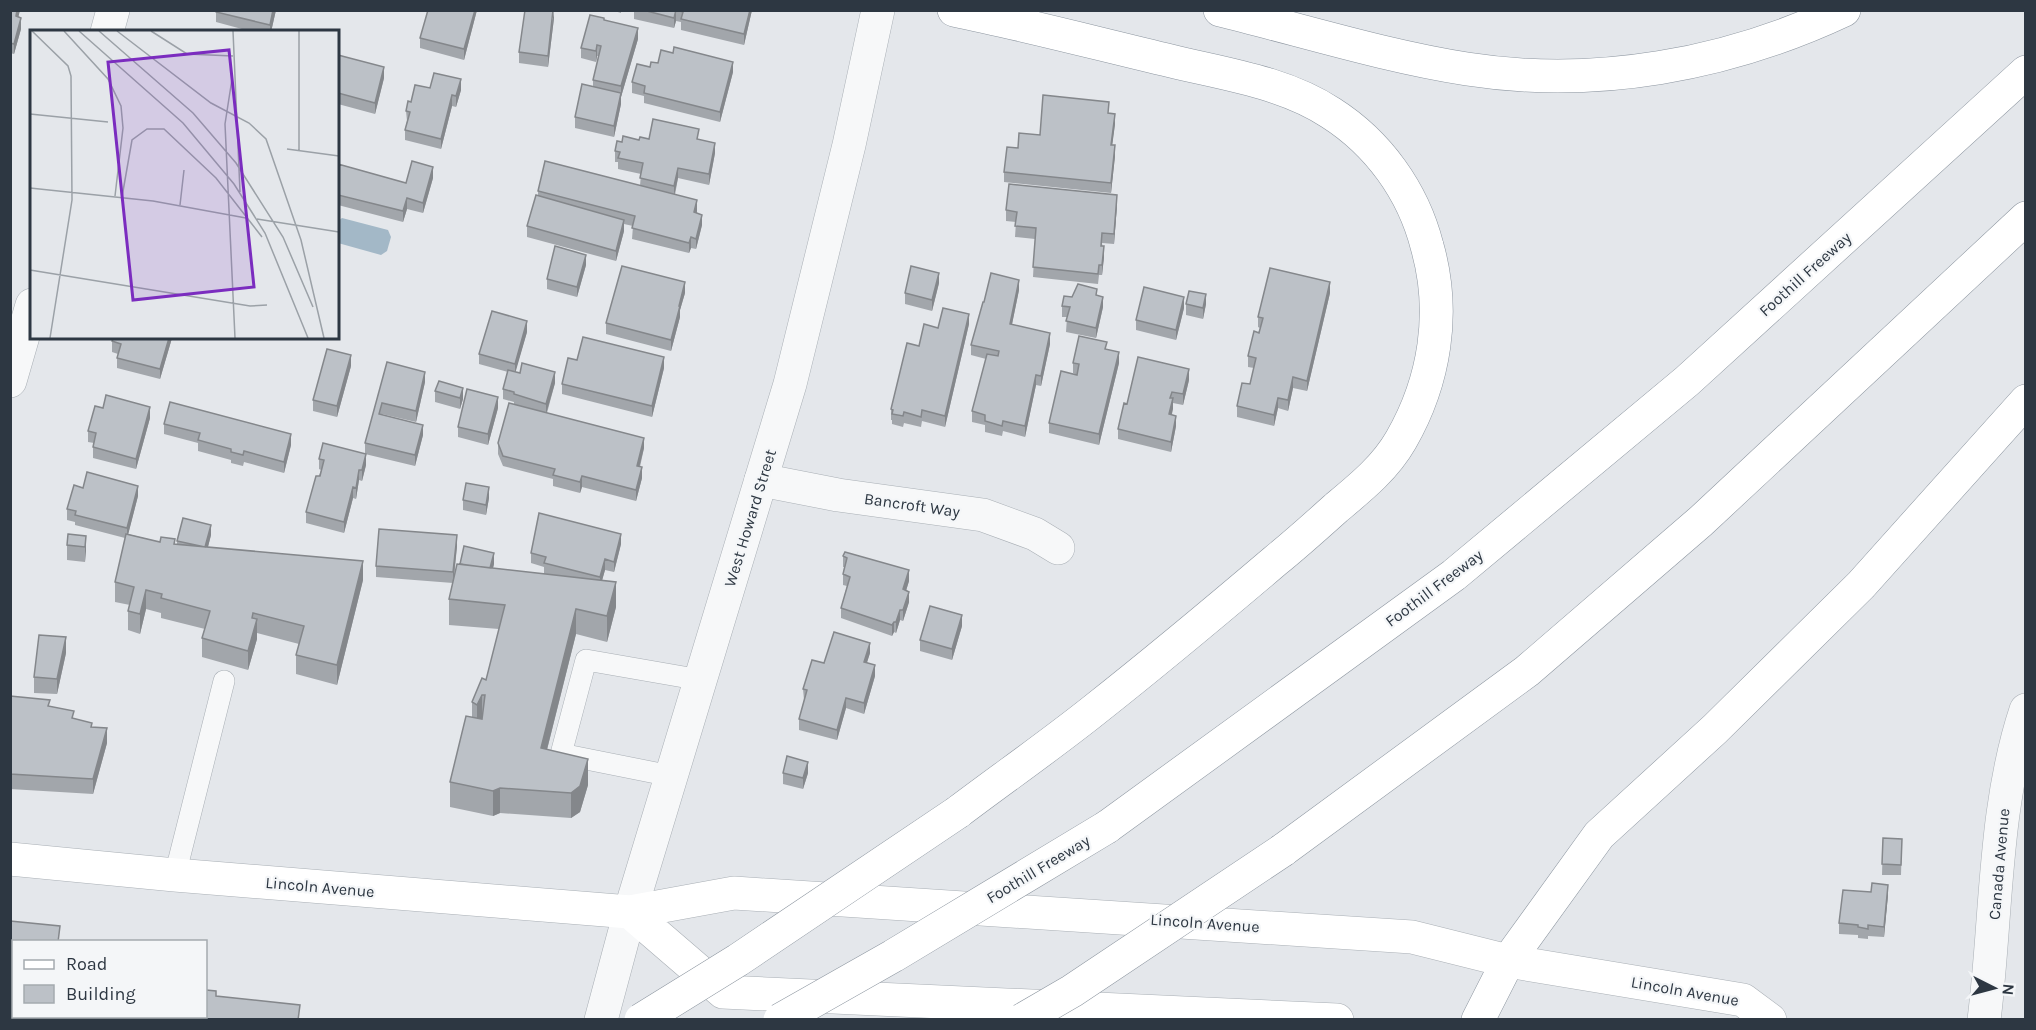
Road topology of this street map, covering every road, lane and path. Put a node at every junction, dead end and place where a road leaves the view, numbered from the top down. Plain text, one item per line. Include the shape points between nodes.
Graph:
1 (113, 10) edge
2 (878, 10) edge
3 (954, 10) edge
4 (1220, 10) edge
5 (1844, 10) edge
6 (108, 30) edge
7 (2025, 72) edge
8 (2025, 218) edge
9 (30, 312) edge
10 (10, 381) edge
11 (2025, 401) edge
12 (761, 480) junction
13 (1058, 548) dead end
14 (701, 680) junction
15 (224, 681) dead end
16 (2025, 710) edge
17 (672, 776) junction
18 (10, 859) edge
19 (176, 875) junction
20 (630, 912) junction
21 (1508, 961) junction
22 (601, 1020) edge
23 (641, 1020) edge
24 (780, 1020) edge
25 (1022, 1020) edge
26 (1336, 1020) edge
27 (1478, 1020) edge
28 (1770, 1020) edge
29 (1984, 1020) edge

1 - 6 street
2 - 12 street, West Howard Street via 823,255
3 - 23 main road, bridge via 1293,93 1330,112 1360,135 1386,161 1407,195 1434,268 1436,334 1418,408 1376,474 1108,698 958,812 738,960
4 - 5 main road via 1392,54 1467,69 1534,76 1655,69 1708,58 1806,28
7 - 24 main road, Foothill Freeway, bridge via 1687,381 1454,575 1107,827
8 - 25 main road, bridge via 1701,521 1527,670 1283,850
9 - 10 street
11 - 21 main road via 1861,585 1715,729 1599,835
12 - 13 street, Bancroft Way via 983,515 1035,534
12 - 14 street, West Howard Street
14 - 17 street, West Howard Street
14 - 17 lane via 586,660 561,754
15 - 19 lane
16 - 29 street, Canada Avenue via 2013,747 2001,822
17 - 20 street, West Howard Street
18 - 19 main road, Lincoln Avenue
19 - 20 main road, Lincoln Avenue
20 - 21 main road, Lincoln Avenue via 734,893 1412,937
20 - 22 street, West Howard Street
20 - 26 main road via 723,992
21 - 27 main road
21 - 28 main road, Lincoln Avenue via 1743,1000

